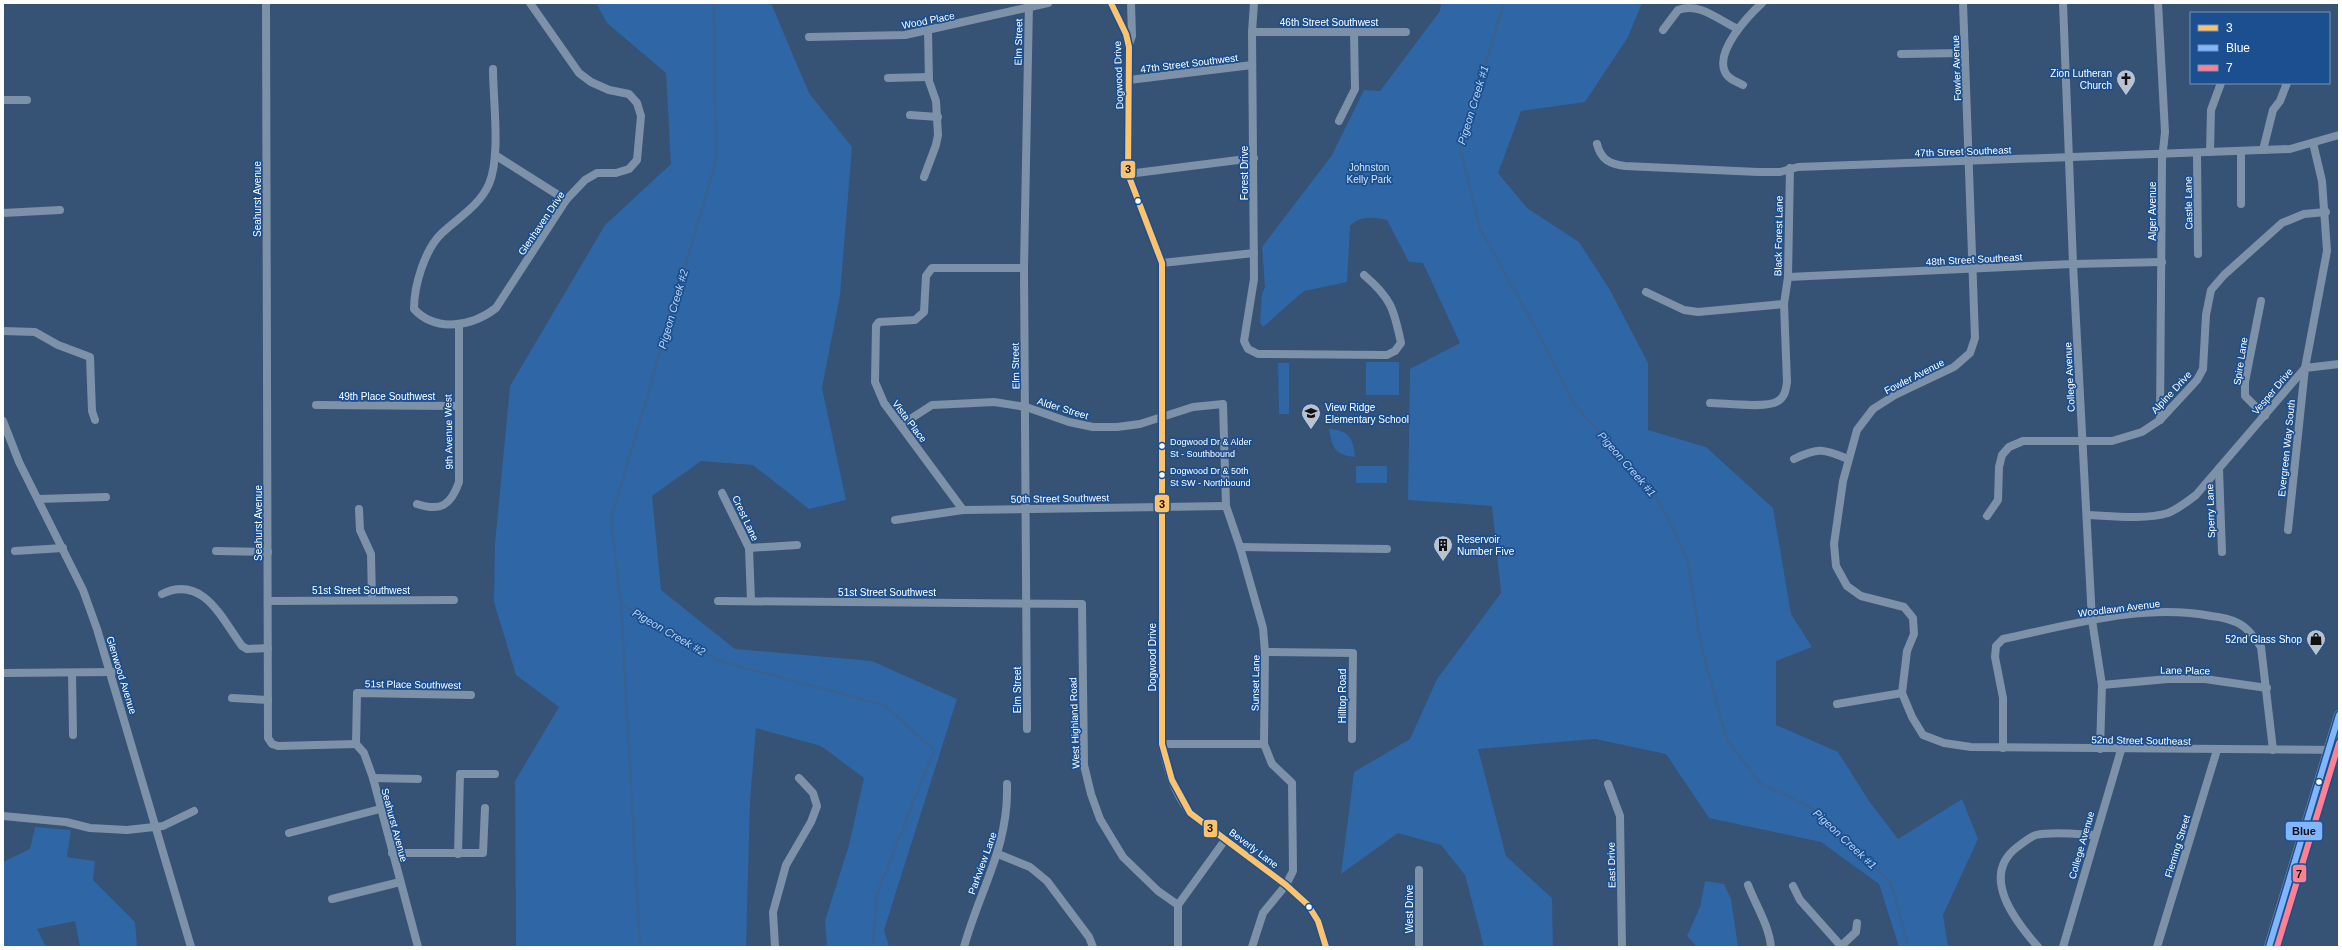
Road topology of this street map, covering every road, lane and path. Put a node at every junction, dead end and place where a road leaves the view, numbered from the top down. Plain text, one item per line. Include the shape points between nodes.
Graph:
1 (266, 3) edge
2 (530, 3) edge
3 (1048, 3) edge
4 (1111, 3) edge
5 (1131, 3) edge
6 (1254, 3) edge
7 (1762, 3) edge
8 (1963, 3) edge
9 (2063, 3) edge
10 (2158, 3) edge
11 (1029, 6) edge
12 (1738, 29) junction
13 (1663, 30) dead end
14 (928, 31) junction
15 (1252, 32) junction
16 (1354, 32) junction
17 (1406, 32) dead end
18 (809, 37) dead end
19 (1129, 47) junction
20 (1965, 53) junction
21 (1901, 54) dead end
22 (1252, 65) junction
23 (492, 69) dead end
24 (930, 77) junction
25 (888, 78) dead end
26 (1129, 80) junction
27 (2221, 84) edge
28 (2286, 84) edge
29 (1743, 85) dead end
30 (3, 100) edge
31 (27, 100) dead end
32 (910, 115) dead end
33 (938, 117) junction
34 (1339, 122) dead end
35 (2339, 135) edge
36 (2313, 143) junction
37 (1597, 144) dead end
38 (2263, 150) junction
39 (2241, 151) junction
40 (2210, 152) junction
41 (2197, 153) junction
42 (2163, 154) junction
43 (495, 155) junction
44 (1254, 158) junction
45 (2069, 158) junction
46 (1968, 161) junction
47 (1790, 168) junction
48 (1128, 174) junction
49 (924, 177) dead end
50 (566, 200) junction
51 (2241, 204) dead end
52 (60, 210) dead end
53 (2326, 212) junction
54 (3, 213) edge
55 (1254, 253) junction
56 (2198, 254) dead end
57 (2162, 262) junction
58 (1162, 263) junction
59 (2073, 264) junction
60 (1024, 268) junction
61 (1974, 269) junction
62 (1364, 275) dead end
63 (1788, 277) junction
64 (1646, 292) dead end
65 (2261, 302) dead end
66 (1784, 304) junction
67 (459, 324) junction
68 (3, 331) edge
69 (2339, 364) edge
70 (2305, 368) junction
71 (1710, 402) dead end
72 (1223, 404) joint
73 (316, 405) dead end
74 (457, 406) junction
75 (1026, 407) junction
76 (1163, 415) junction
77 (2265, 416) junction
78 (95, 420) dead end
79 (2160, 420) junction
80 (3, 422) edge
81 (901, 425) junction
82 (6, 440) edge
83 (2082, 440) junction
84 (1794, 459) dead end
85 (1848, 459) junction
86 (2219, 469) junction
87 (722, 492) dead end
88 (106, 497) dead end
89 (38, 499) junction
90 (417, 504) dead end
91 (1226, 506) junction
92 (1163, 507) junction
93 (359, 509) dead end
94 (1026, 509) junction
95 (963, 510) junction
96 (1987, 516) dead end
97 (2087, 516) junction
98 (895, 520) dead end
99 (2288, 530) dead end
100 (797, 545) dead end
101 (1240, 547) junction
102 (63, 548) junction
103 (749, 548) junction
104 (1387, 549) dead end
105 (15, 551) dead end
106 (216, 551) dead end
107 (268, 552) junction
108 (2222, 552) dead end
109 (162, 594) dead end
110 (372, 600) junction
111 (454, 600) dead end
112 (268, 601) junction
113 (751, 601) junction
114 (718, 602) dead end
115 (1027, 602) junction
116 (1057, 603) joint
117 (2092, 620) junction
118 (268, 648) junction
119 (1265, 652) junction
120 (112, 672) junction
121 (3, 673) edge
122 (72, 673) junction
123 (2102, 685) junction
124 (2267, 688) junction
125 (1902, 693) junction
126 (471, 695) dead end
127 (232, 698) dead end
128 (268, 700) junction
129 (1837, 704) dead end
130 (2339, 715) edge
131 (1027, 729) dead end
132 (73, 735) dead end
133 (1352, 739) dead end
134 (356, 744) junction
135 (1162, 744) junction
136 (1264, 744) junction
137 (2003, 748) junction
138 (2100, 749) junction
139 (2121, 750) junction
140 (2217, 750) junction
141 (2272, 750) junction
142 (2334, 750) edge
143 (495, 774) dead end
144 (373, 778) junction
145 (799, 778) dead end
146 (418, 779) dead end
147 (1007, 784) dead end
148 (1608, 784) dead end
149 (485, 808) dead end
150 (380, 809) junction
151 (194, 811) dead end
152 (3, 816) edge
153 (156, 826) junction
154 (289, 833) dead end
155 (2094, 835) junction
156 (1225, 840) junction
157 (392, 853) junction
158 (458, 854) junction
159 (998, 854) junction
160 (1419, 870) dead end
161 (400, 882) junction
162 (1286, 885) junction
163 (1748, 886) dead end
164 (1793, 886) dead end
165 (332, 899) dead end
166 (1178, 904) junction
167 (1857, 923) dead end
168 (1840, 946) edge
169 (191, 947) edge
170 (418, 947) edge
171 (775, 947) edge
172 (964, 947) edge
173 (1093, 947) edge
174 (1178, 947) edge
175 (1252, 947) edge
176 (1326, 947) edge
177 (1419, 947) edge
178 (1622, 947) edge
179 (1771, 947) edge
180 (2038, 947) edge
181 (2063, 947) edge
182 (2157, 947) edge
183 (2270, 947) edge

1 - 107 street, Seahurst Avenue
2 - 50 street, Glenhaven Drive via 579,73 590,82 609,90 629,94 637,102 641,116 636,160 633,165 616,173 597,173 585,180
3 - 11 street, Wood Place
4 - 19 street, Dogwood Drive via 1126,34
5 - 19 street via 1132,36
6 - 15 street, Forest Drive
7 - 12 street
8 - 20 street, Fowler Avenue
9 - 45 street, College Avenue
10 - 42 street, Alger Avenue via 2165,132
11 - 14 street, Wood Place
11 - 60 street, Elm Street
12 - 13 street via 1693,7 1678,10
12 - 29 street via 1726,53 1725,72
14 - 18 street, Wood Place via 874,37
14 - 24 street
15 - 16 street, 46th Street Southwest
15 - 22 street, Forest Drive
16 - 17 street, 46th Street Southwest
16 - 34 street via 1355,89
19 - 26 street, Dogwood Drive
20 - 21 street
20 - 46 street, Fowler Avenue
22 - 26 street, 47th Street Southwest
22 - 44 street, Forest Drive
23 - 43 street, Glenhaven Drive
24 - 25 street
24 - 33 street
26 - 48 street, Dogwood Drive
27 - 40 street via 2211,110
28 - 38 street via 2280,101 2273,110
30 - 31 street
32 - 33 street
33 - 49 street via 936,146
35 - 36 street, 47th Street Southeast
36 - 38 street, 47th Street Southeast via 2290,149
36 - 53 street, Vesper Drive
37 - 47 street, 47th Street Southeast via 1603,158 1625,166 1758,172 1780,172
38 - 39 street, 47th Street Southeast
39 - 40 street, 47th Street Southeast
39 - 51 street
40 - 41 street, 47th Street Southeast
41 - 42 street, 47th Street Southeast
41 - 56 street, Castle Lane
42 - 45 street, 47th Street Southeast
42 - 57 street, Alger Avenue
43 - 50 street
43 - 67 street, Glenhaven Drive via 494,170 488,186 475,203 441,234 420,272 414,292 414,308 422,317 439,323
44 - 48 street
44 - 55 street, Forest Drive
45 - 46 street, 47th Street Southeast
45 - 59 street, College Avenue
46 - 47 street, 47th Street Southeast
46 - 61 street, Fowler Avenue
47 - 63 street, Black Forest Lane
48 - 58 street, Dogwood Drive
50 - 67 street, Glenhaven Drive via 496,308 483,318
52 - 54 street
53 - 70 street, Vesper Drive via 2327,251
53 - 79 street, Alpine Drive via 2304,214 2282,223 2211,290 2206,315 2203,369 2197,380
55 - 58 street
55 - 62 street, Forest Drive via 1254,279 1244,341 1248,349 1258,354 1387,355 1396,352 1401,343 1392,306 1383,291
57 - 59 street, 48th Street Southeast
57 - 79 street, Alger Avenue
58 - 76 street, Dogwood Drive
59 - 61 street, 48th Street Southeast
59 - 83 street, College Avenue
60 - 75 street, Elm Street
60 - 81 street, Vista Place via 932,268 926,276 924,312 915,320 879,322 876,326 875,382 884,404
61 - 63 street, 48th Street Southeast
61 - 85 street, Fowler Avenue via 1975,338 1970,353 1954,367 1895,395 1873,409 1857,430
63 - 66 street, Black Forest Lane
64 - 66 street via 1684,310 1698,312
65 - 77 street, Spire Lane via 2247,375 2246,396
66 - 71 street, Black Forest Lane via 1787,382 1785,394 1778,402 1766,405
67 - 74 street, 9th Avenue West
68 - 78 street via 35,332 58,345 90,357 92,411
69 - 70 street
70 - 77 street, Vesper Drive
70 - 99 street, Evergreen Way South
72 - 76 street, Alder Street via 1193,407
72 - 91 street, Sunset Lane
73 - 74 street, 49th Place Southwest
74 - 90 street, 9th Avenue West via 459,482 454,496 448,503 439,507 428,508
75 - 76 street, Alder Street via 1047,416 1093,427 1140,424
75 - 81 street, Alder Street via 994,402 932,405
75 - 94 street, Elm Street
76 - 92 street, Dogwood Drive
77 - 86 street, Vesper Drive
79 - 83 street, Alpine Drive via 2142,432 2112,441
80 - 82 street, Glenwood Avenue
81 - 95 street, Vista Place
82 - 89 street, Glenwood Avenue
83 - 96 street, Alpine Drive via 2023,442 2009,447 2002,455 1999,467 1998,500
83 - 97 street, College Avenue
84 - 85 street via 1809,451 1825,449
85 - 125 street, Fowler Avenue via 1834,544 1836,566 1846,586 1861,596 1904,607 1913,618 1914,634 1907,651
86 - 97 street, Vesper Drive via 2196,495 2167,513
86 - 108 street, Sperry Lane
87 - 103 street, Crest Lane
88 - 89 street
89 - 102 street, Glenwood Avenue
91 - 92 street, 50th Street Southwest
91 - 101 street, Sunset Lane
92 - 94 street, 50th Street Southwest
92 - 135 street, Dogwood Drive
93 - 110 street via 360,530 371,554
94 - 95 street, 50th Street Southwest
94 - 115 street, Elm Street
95 - 98 street, 50th Street Southwest
97 - 117 street, College Avenue
100 - 103 street
101 - 104 street
101 - 119 street, Sunset Lane via 1263,628
102 - 105 street
102 - 120 street, Glenwood Avenue via 83,590
103 - 113 street, Crest Lane
106 - 107 street
107 - 112 street, Seahurst Avenue
109 - 118 street via 173,588 184,588 198,593 217,609 242,646 248,649
110 - 111 street, 51st Street Southwest
110 - 112 street, 51st Street Southwest
112 - 118 street, Seahurst Avenue
113 - 114 street, 51st Street Southwest
113 - 115 street, 51st Street Southwest
115 - 116 street, 51st Street Southwest
115 - 131 street, Elm Street
116 - 166 street, West Highland Road via 1082,604 1084,765 1100,819 1123,858 1158,891
117 - 123 street, College Avenue
117 - 124 street, Woodlawn Avenue via 2149,613 2190,612 2237,622 2252,634 2261,647
117 - 137 street, Woodlawn Avenue via 2003,639 1996,646 1995,657 2003,698
118 - 128 street, Seahurst Avenue
119 - 133 street, Hilltop Road via 1352,653
119 - 136 street, Sunset Lane
120 - 122 street
120 - 153 street, Glenwood Avenue
121 - 122 street
122 - 132 street
123 - 124 street, Lane Place via 2168,678 2205,679
123 - 138 street, College Avenue
124 - 141 street, Woodlawn Avenue
125 - 129 street
125 - 137 street, 52nd Street Southeast via 1923,735 1944,743
126 - 134 street, 51st Place Southwest via 357,693
127 - 128 street
128 - 134 street, Seahurst Avenue via 268,738 272,744
130 - 142 main road
134 - 144 street, Seahurst Avenue via 364,753
135 - 136 street
135 - 156 street, Beverly Lane via 1169,778 1180,799 1190,813
136 - 162 street, Sunset Lane via 1272,764 1292,783 1293,871
137 - 138 street, 52nd Street Southeast
138 - 139 street, 52nd Street Southeast
139 - 140 street, 52nd Street Southeast
139 - 155 street, College Avenue
140 - 141 street, 52nd Street Southeast
140 - 182 street, Fleming Street
141 - 142 street, 52nd Street Southeast
142 - 183 main road
143 - 158 street via 460,774
144 - 146 street
144 - 150 street, Seahurst Avenue
145 - 171 street via 813,793 817,806 811,822 786,866 773,912
147 - 159 street, Parkview Lane via 1008,807
148 - 178 street, East Drive via 1620,816
149 - 158 street via 483,853
150 - 154 street
150 - 157 street, Seahurst Avenue
151 - 153 street via 163,826
152 - 153 street via 66,822 90,828 127,830
153 - 169 street, Glenwood Avenue
155 - 180 street via 2036,835 2012,852 2003,862 2001,881 2005,900 2013,918
155 - 181 street, College Avenue
156 - 162 street, Beverly Lane
156 - 166 street
157 - 158 street
157 - 161 street, Seahurst Avenue
159 - 172 street, Parkview Lane
159 - 173 street via 1030,867 1047,881 1090,937
160 - 177 street, West Drive
161 - 165 street
161 - 170 street, Seahurst Avenue
162 - 175 street, Sunset Lane via 1263,913
162 - 176 street, Beverly Lane via 1308,905 1318,921
163 - 179 street via 1768,928
164 - 168 street via 1800,900
166 - 174 street
167 - 168 street via 1856,932

